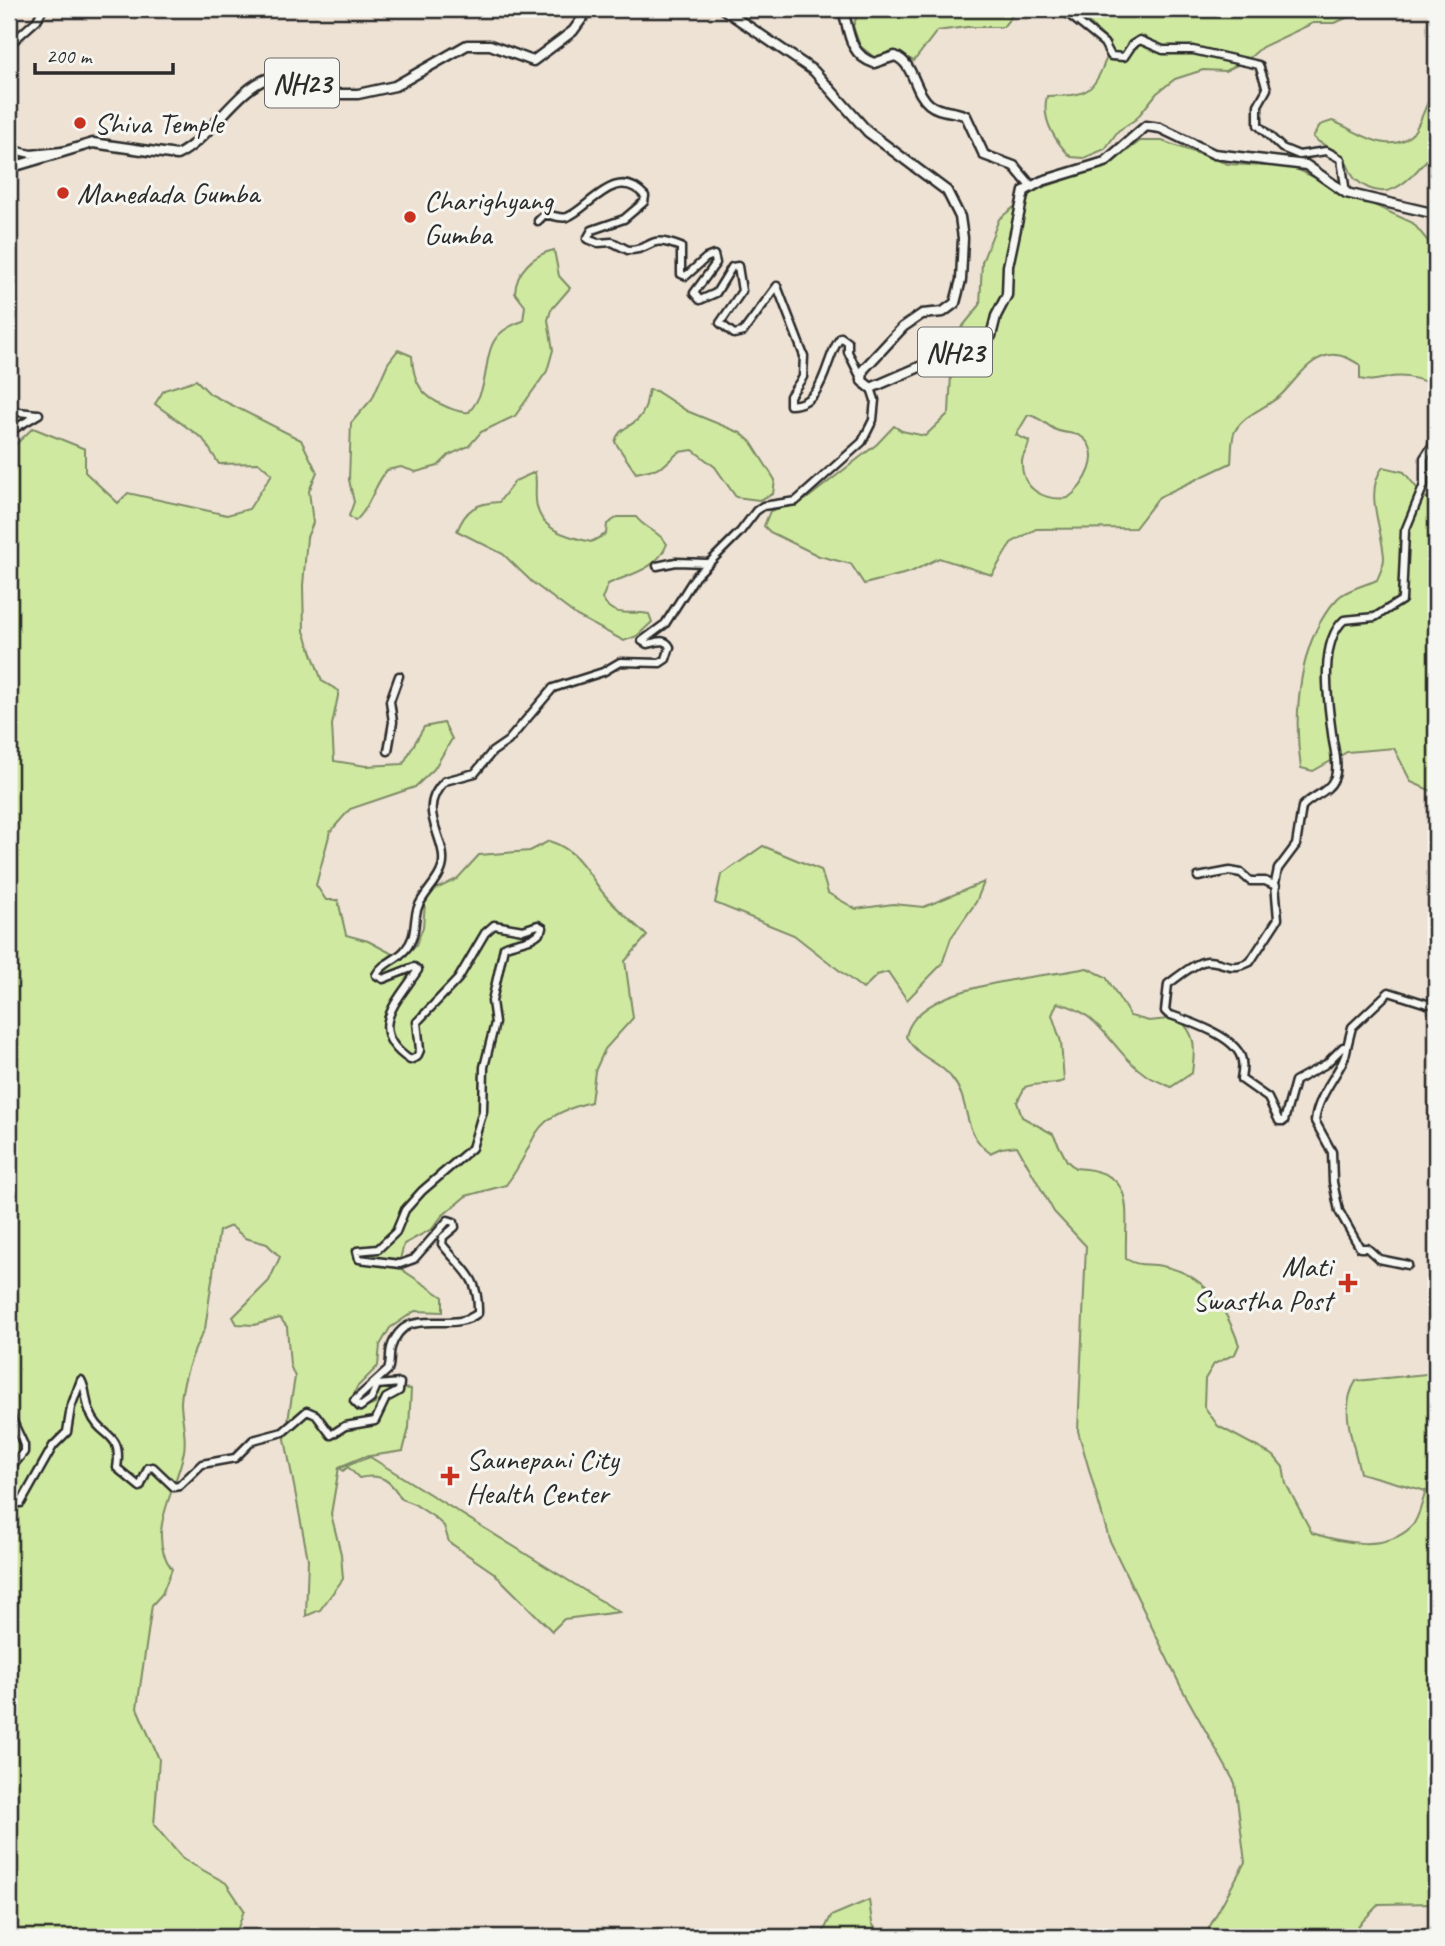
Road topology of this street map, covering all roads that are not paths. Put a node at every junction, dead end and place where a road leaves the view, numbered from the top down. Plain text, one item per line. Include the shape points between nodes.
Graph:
1 (43, 9) edge
2 (589, 9) edge
3 (723, 9) edge
4 (843, 9) edge
5 (1062, 9) edge
6 (9, 45) edge
7 (9, 149) edge
8 (64, 151) junction
9 (9, 168) edge
10 (1030, 185) junction
11 (1346, 192) junction
12 (1436, 214) edge
13 (538, 221) dead end
14 (862, 378) junction
15 (871, 388) junction
16 (9, 411) edge
17 (9, 432) edge
18 (1436, 440) edge
19 (707, 563) junction
20 (657, 566) dead end
21 (399, 677) dead end
22 (388, 751) dead end
23 (1198, 877) dead end
24 (1276, 886) junction
25 (1435, 1002) edge
26 (1347, 1047) junction
27 (1408, 1265) dead end
28 (9, 1413) edge
29 (9, 1489) edge
30 (9, 1495) edge

1 - 6 street
2 - 8 main road, NH23 via 573,31 533,61 496,46 472,44 395,86 358,94 323,93 294,80 269,78 177,155 100,144
3 - 14 main road, NH23 via 814,71 868,132 947,191 960,217 961,280 955,303 947,310 909,321 867,365
4 - 10 main road via 847,32 861,57 874,63 895,56 905,62 930,105 966,116 979,150 1014,166
5 - 11 street via 1118,58 1140,40 1163,50 1193,50 1259,65 1267,89 1258,104 1258,125 1282,148 1299,155 1326,151 1341,159
7 - 8 street via 31,154
8 - 9 main road, NH23
10 - 11 main road via 1105,162 1149,125 1214,154 1306,165
10 - 15 main road, NH23 via 1020,200 1007,295 991,336
11 - 12 main road
13 - 14 street via 545,214 570,216 612,187 630,186 645,196 644,202 624,219 592,230 587,239 612,242 628,250 667,241 681,247 681,274 686,276 714,256 716,263 694,293 700,300 716,293 732,267 738,266 742,291 720,323 734,334 743,332 777,286 804,356 803,377 790,396 790,405 822,384 841,337 848,342 848,352
14 - 15 main road
15 - 19 street via 875,400 871,430 850,456 796,501 756,511
16 - 17 street via 39,414
18 - 24 street via 1424,458 1424,485 1405,531 1402,600 1375,617 1344,620 1332,639 1326,678 1335,778 1302,807 1296,845 1278,869
19 - 20 street
19 - 30 street via 665,624 642,641 668,643 666,659 660,663 620,662 553,688 475,773 440,785 432,811 442,870 417,909 415,936 376,975 383,979 414,967 418,970 387,1017 389,1037 410,1060 420,1050 417,1022 458,979 485,933 494,925 542,928 539,934 504,947 492,1000 495,1023 484,1067 483,1111 472,1148 405,1210 396,1232 378,1250 357,1251 359,1259 400,1264 414,1259 448,1220 454,1222 442,1244 473,1280 479,1295 478,1312 467,1322 455,1324 422,1320 397,1336 388,1370 355,1402 360,1408 377,1385 400,1382 399,1391 386,1398 375,1421 345,1426 331,1435 324,1423 307,1412 282,1432 253,1440 235,1458 202,1464 179,1486 153,1467 140,1487 117,1468 120,1449 90,1412 81,1380 67,1432 53,1446 21,1503
21 - 22 street via 390,701 393,723
23 - 24 street via 1230,871
24 - 26 street via 1278,919 1250,962 1224,967 1207,961 1200,964 1166,985 1165,1011 1209,1029 1235,1048 1241,1056 1241,1079 1268,1098 1279,1121 1284,1121 1295,1081
25 - 26 street via 1427,1004 1389,992 1352,1027
26 - 27 street via 1325,1086 1315,1121 1332,1152 1339,1211 1360,1248 1367,1248 1379,1259
28 - 29 street via 24,1452 10,1469 13,1481

